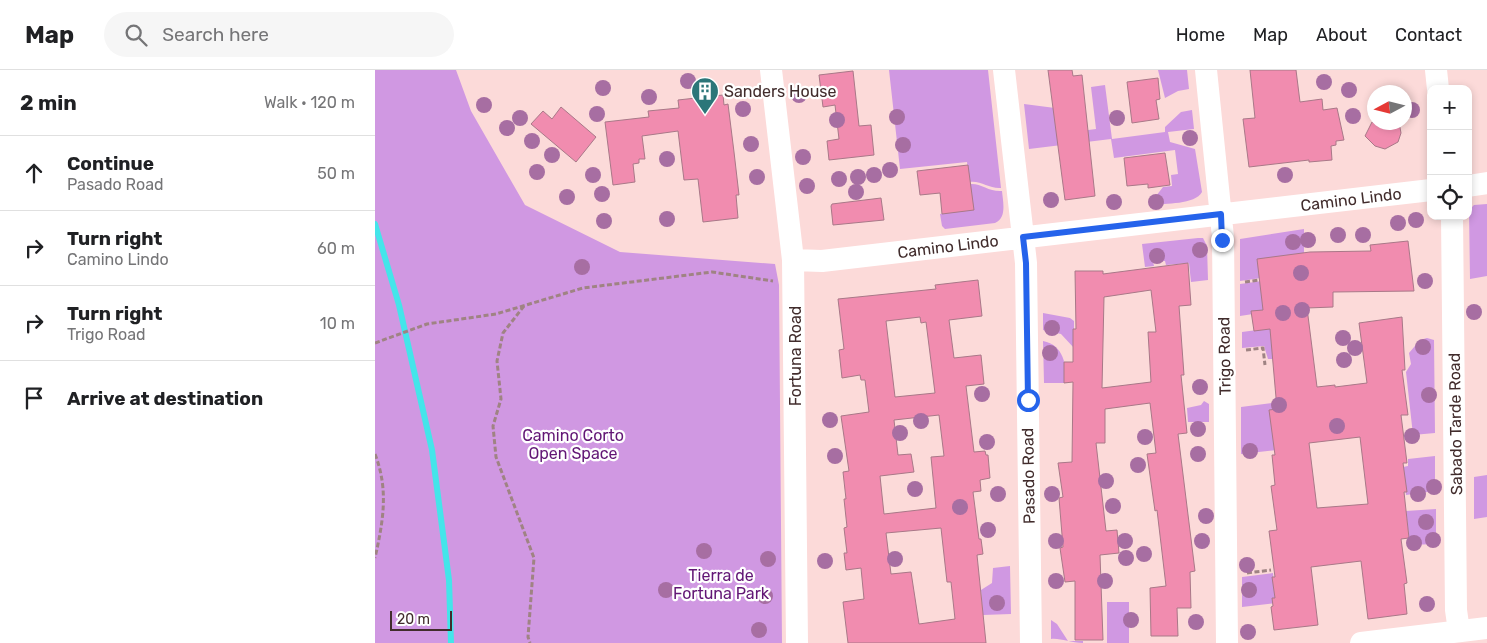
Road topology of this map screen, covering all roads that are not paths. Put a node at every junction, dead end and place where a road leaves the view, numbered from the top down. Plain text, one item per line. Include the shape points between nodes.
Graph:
1 (771, 70) edge
2 (1004, 70) edge
3 (1206, 70) edge
4 (1436, 70) edge
5 (1438, 85) edge
6 (1487, 183) edge
7 (1472, 185) edge
8 (1427, 190) edge
9 (1221, 214) junction
10 (1452, 220) edge
11 (1023, 237) junction
12 (793, 260) junction
13 (1487, 628) edge
14 (1459, 631) junction
15 (797, 643) edge
16 (1031, 643) edge
17 (1227, 643) edge
18 (1361, 643) edge

1 - 12 street, Fortuna Road
2 - 11 street, Pasado Road
3 - 9 street, Trigo Road
4 - 5 street
6 - 7 street
8 - 9 street, Camino Lindo
9 - 11 street, Camino Lindo
9 - 17 street, Trigo Road
10 - 14 street, Sabado Tarde Road
11 - 12 street, Camino Lindo via 822,261
11 - 16 street, Pasado Road via 1027,296
12 - 15 street, Fortuna Road
13 - 14 street
14 - 18 street

